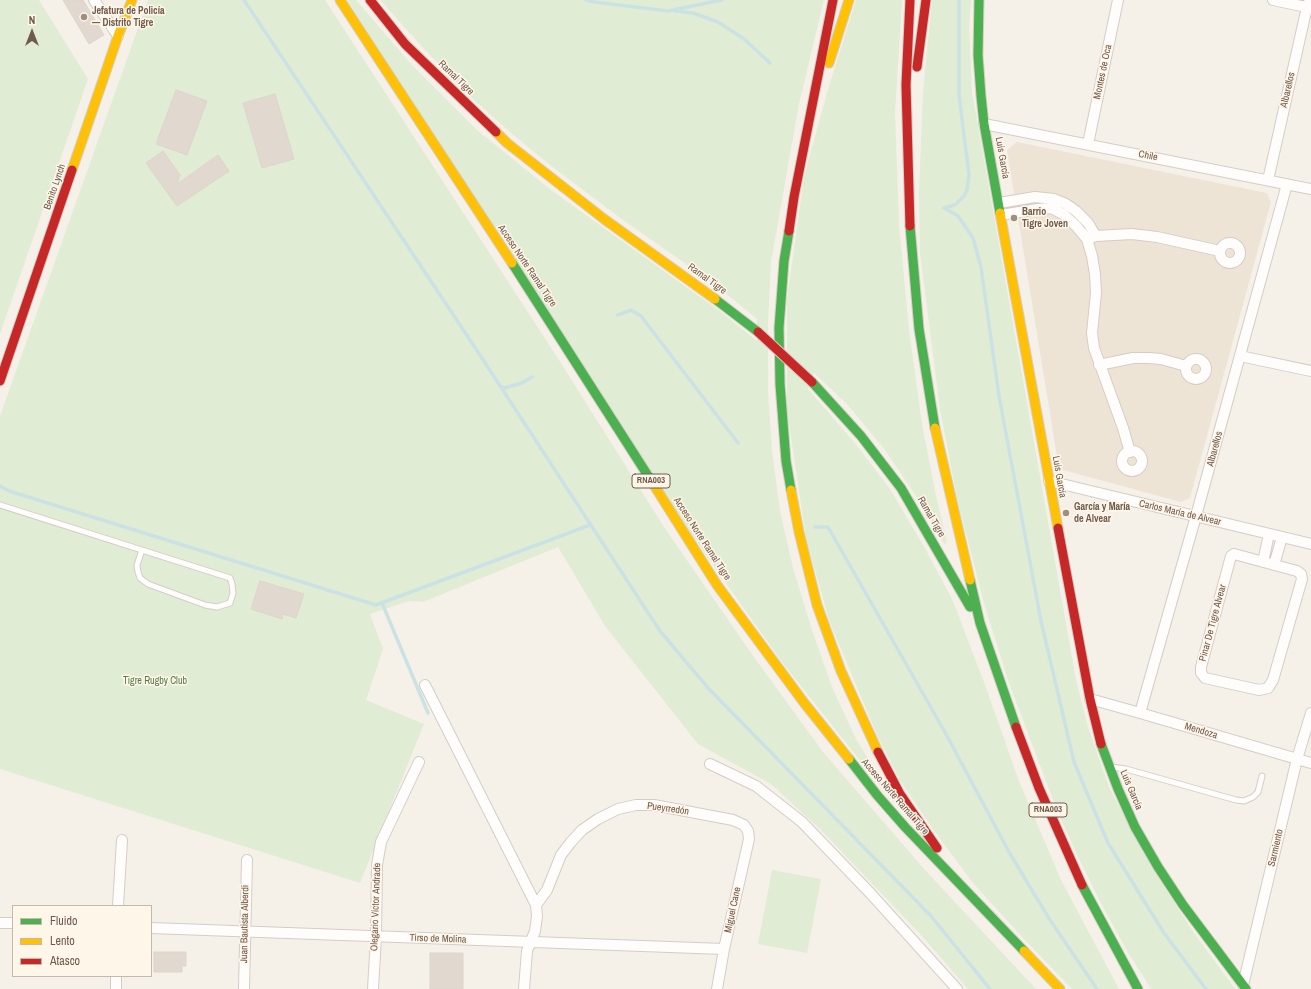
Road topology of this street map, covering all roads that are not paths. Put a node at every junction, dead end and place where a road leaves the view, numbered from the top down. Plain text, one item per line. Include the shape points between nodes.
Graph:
1 (94, 0) edge
2 (132, 0) edge
3 (340, 0) edge
4 (370, 0) edge
5 (833, 0) edge
6 (849, 0) edge
7 (910, 0) edge
8 (926, 0) edge
9 (979, 0) edge
10 (1118, 0) edge
11 (1272, 0) edge
12 (1309, 5) edge
13 (118, 36) junction
14 (984, 124) junction
15 (808, 132) junction
16 (1088, 144) junction
17 (908, 150) junction
18 (1268, 180) junction
19 (1287, 184) junction
20 (1311, 189) edge
21 (999, 203) junction
22 (1001, 215) junction
23 (1091, 237) junction
24 (1220, 251) dead end
25 (1240, 356) junction
26 (1099, 365) junction
27 (1186, 366) dead end
28 (1311, 371) edge
29 (0, 381) edge
30 (1130, 452) dead end
31 (1049, 481) junction
32 (0, 505) edge
33 (1196, 516) junction
34 (1269, 534) junction
35 (1282, 537) junction
36 (1311, 544) edge
37 (142, 550) junction
38 (1262, 562) junction
39 (1274, 565) junction
40 (980, 623) junction
41 (425, 685) dead end
42 (1090, 699) junction
43 (1311, 712) edge
44 (1140, 713) junction
45 (1297, 759) junction
46 (419, 762) dead end
47 (1311, 763) edge
48 (710, 764) dead end
49 (1110, 767) junction
50 (1262, 776) dead end
51 (748, 830) joint
52 (122, 840) dead end
53 (247, 860) dead end
54 (118, 905) edge
55 (536, 905) junction
56 (0, 923) edge
57 (12, 923) edge
58 (152, 928) edge
59 (1004, 931) junction
60 (246, 932) junction
61 (376, 936) junction
62 (530, 942) junction
63 (724, 949) junction
64 (116, 977) edge
65 (1245, 987) edge
66 (116, 989) edge
67 (244, 989) edge
68 (373, 989) edge
69 (524, 989) edge
70 (717, 989) edge
71 (957, 989) edge
72 (1060, 989) edge
73 (1138, 989) edge

1 - 13 street
2 - 13 main road, Benito Lynch
3 - 59 main road, Acceso Norte Ramal Tigre / RNA003 via 546,315 717,585 805,704 878,795
4 - 40 main road, Ramal Tigre / RNA003, bridge via 405,44 507,143 604,219 758,332 812,382 861,436 901,488
5 - 15 main road
6 - 15 main road
7 - 17 main road via 906,85
8 - 17 main road
9 - 14 main road, Luis García via 978,55
10 - 16 street, Montes de Oca
11 - 12 street
12 - 18 street, Albarellos
13 - 29 main road, Benito Lynch
14 - 16 street, Chile
14 - 21 main road, Luis García
15 - 59 main road via 794,196 784,261 779,328 786,461 799,532 817,605 841,671 888,773 931,841
16 - 18 street, Chile
17 - 40 main road via 919,329 936,435
18 - 19 street, Chile
19 - 20 street, Chile
19 - 25 street, Albarellos
21 - 22 main road, Luis García
21 - 23 street via 1035,197 1054,199 1076,210 1088,223
22 - 23 street via 1051,208 1063,214
22 - 31 main road, Luis García
23 - 24 street via 1132,234
23 - 26 street via 1095,303 1092,333
25 - 28 street
25 - 33 street, Albarellos
26 - 27 street via 1133,358 1149,358
26 - 30 street
31 - 33 street, Carlos María de Alvear
31 - 42 main road, Luis García
32 - 37 lane
33 - 34 street, Carlos María de Alvear
33 - 44 street, Albarellos
34 - 35 street, Carlos María de Alvear
34 - 38 street
35 - 36 street, Carlos María de Alvear
35 - 39 street
37 - 37 lane via 230,578 233,593 230,603 217,607 205,605 148,584 140,578 138,572
38 - 39 street, Pinar De Tigre Alvear
38 - 39 street, Pinar De Tigre Alvear via 1234,554 1231,556 1201,667 1201,673 1205,678 1259,690 1268,688 1273,680 1302,578 1297,571
40 - 73 main road, RNA003 via 1025,752 1062,843
41 - 55 street
42 - 44 street, Mendoza
42 - 49 main road, Luis García
43 - 45 street, Sarmiento
44 - 45 street, Mendoza
45 - 47 street, Mendoza
45 - 65 street, Sarmiento
46 - 61 street, Olegario Víctor Andrade via 381,842 377,865
48 - 71 street via 756,786 802,822
49 - 50 lane via 1244,801 1258,792
49 - 65 main road, Luis García via 1135,827 1158,867
51 - 55 street, Pueyrredón via 733,820 654,805 636,805 618,810 598,819 582,830 571,842 561,855 546,890
51 - 63 street, Miguel Cane
52 - 54 street
53 - 60 street, Juan Bautista Alberdi
55 - 62 street via 535,931
56 - 57 street
58 - 60 street, Tirso de Molina
59 - 72 main road, Acceso Norte Ramal Tigre / RNA003
60 - 61 street, Tirso de Molina
60 - 67 street, Juan Bautista Alberdi
61 - 62 street, Tirso de Molina
61 - 68 street, Olegario Víctor Andrade
62 - 63 street, Tirso de Molina
62 - 69 street
63 - 70 street, Miguel Cane
64 - 66 street

